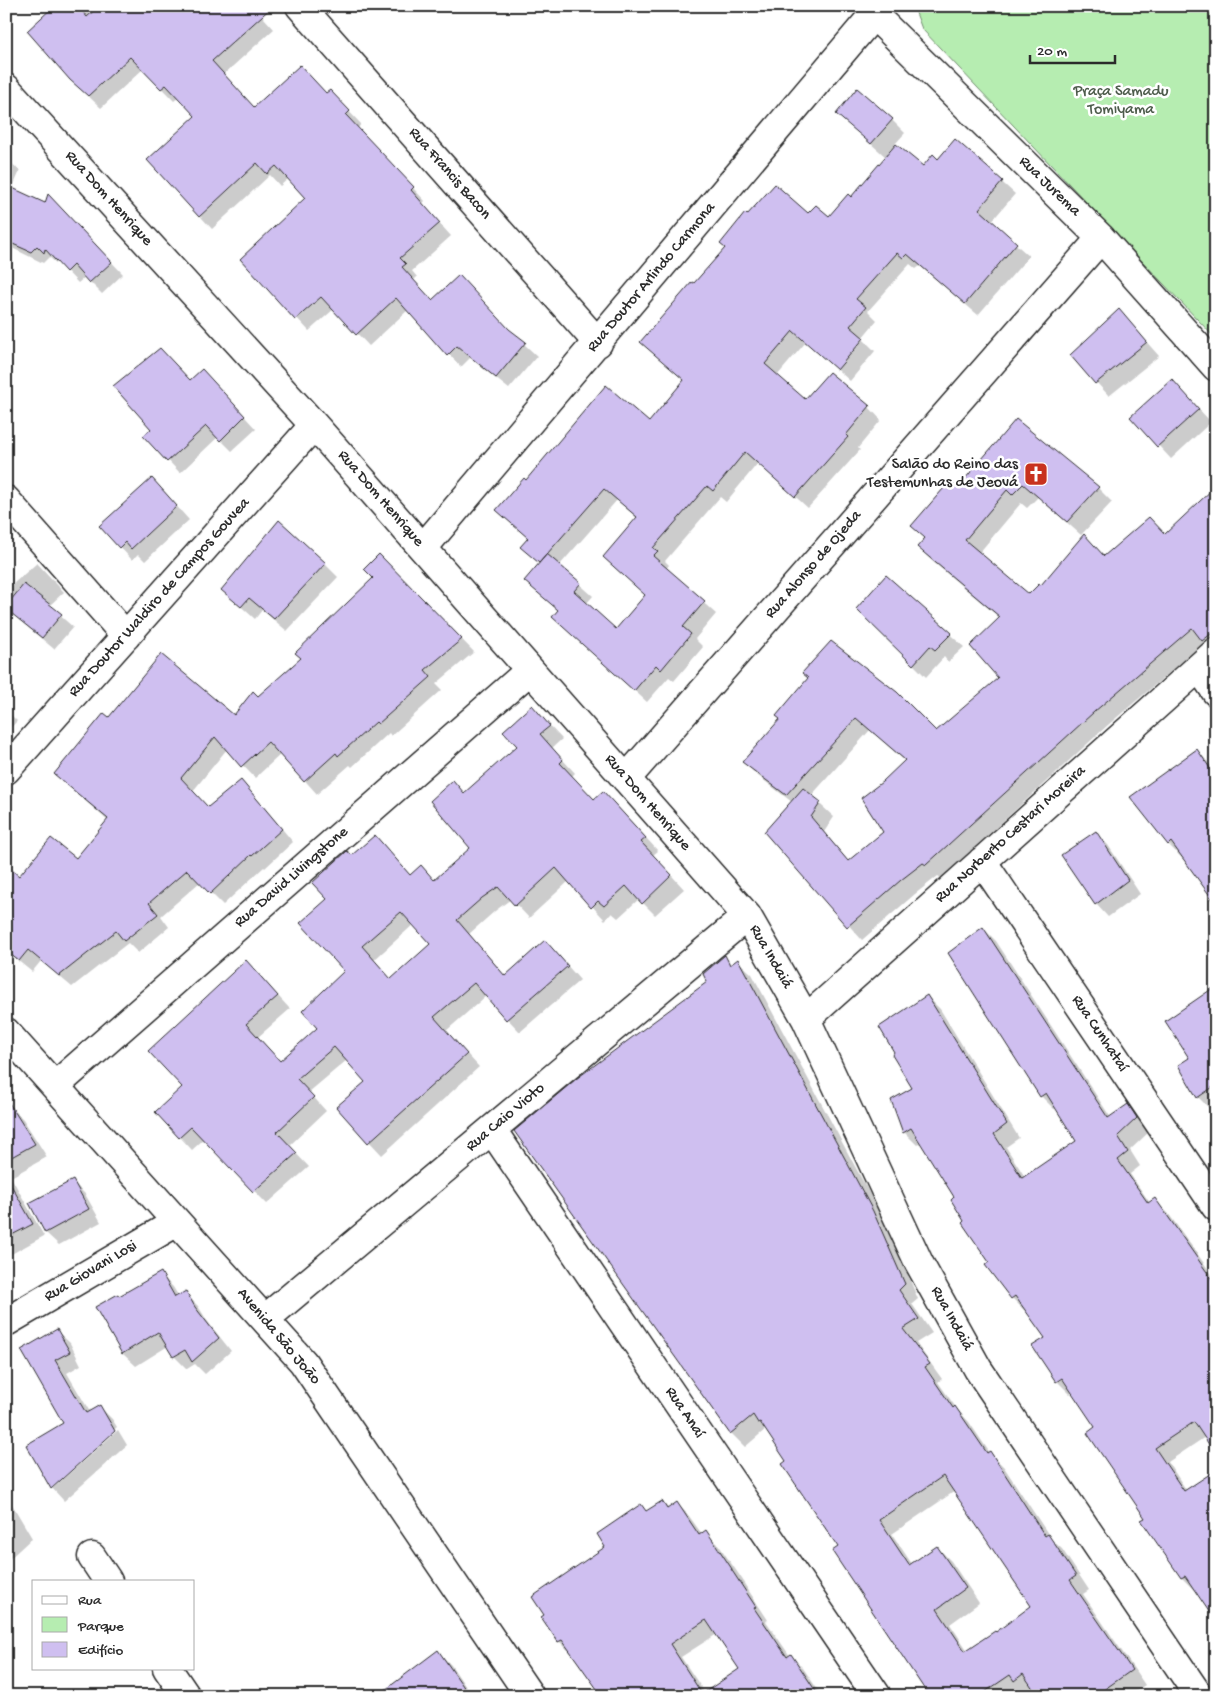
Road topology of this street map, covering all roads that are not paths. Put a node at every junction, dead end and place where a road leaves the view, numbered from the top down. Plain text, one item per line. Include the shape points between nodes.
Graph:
1 (300, 6) edge
2 (877, 11) edge
3 (6, 88) edge
4 (1101, 238) junction
5 (598, 343) junction
6 (1216, 367) edge
7 (314, 425) junction
8 (6, 500) edge
9 (423, 548) junction
10 (126, 636) junction
11 (1207, 659) edge
12 (530, 670) junction
13 (1216, 692) edge
14 (6, 770) edge
15 (626, 779) junction
16 (982, 861) junction
17 (747, 916) junction
18 (806, 1019) junction
19 (6, 1032) edge
20 (55, 1086) junction
21 (492, 1130) junction
22 (1216, 1207) edge
23 (177, 1222) junction
24 (265, 1319) junction
25 (6, 1322) edge
26 (92, 1557) dead end
27 (107, 1580) edge
28 (168, 1670) edge
29 (1202, 1693) edge
30 (186, 1696) edge
31 (530, 1696) edge
32 (876, 1696) edge

1 - 5 street, Rua Francis Bacon
2 - 4 street, Rua Jurema
2 - 5 street, Rua Doutor Arlindo Carmona
3 - 7 street, Rua Dom Henrique
4 - 6 street, Rua Jurema
4 - 15 street, Rua Alonso de Ojeda
5 - 9 street, Rua Doutor Arlindo Carmona
7 - 9 street, Rua Dom Henrique
7 - 10 street, Rua Doutor Waldiro de Campos Gouvea
8 - 10 street
9 - 12 street, Rua Dom Henrique
10 - 14 street, Rua Doutor Waldiro de Campos Gouvea
11 - 13 street
11 - 16 street, Rua Norberto Cestari Moreira
12 - 15 street, Rua Dom Henrique
12 - 20 street, Rua David Livingstone
15 - 17 street, Rua Dom Henrique
16 - 18 street, Rua Norberto Cestari Moreira
16 - 22 street, Rua Cunhataí
17 - 18 street, Rua Indaiá
17 - 21 street, Rua Caio Vioto
18 - 29 street, Rua Indaiá via 920,1263 978,1368
19 - 20 street, Avenida São João
20 - 23 street, Avenida São João
21 - 24 street, Rua Caio Vioto
21 - 32 street, Rua Anaí
23 - 24 street, Avenida São João
23 - 25 street, Rua Giovani Losi
24 - 31 street, Avenida São João via 303,1362
26 - 27 street
28 - 30 street

